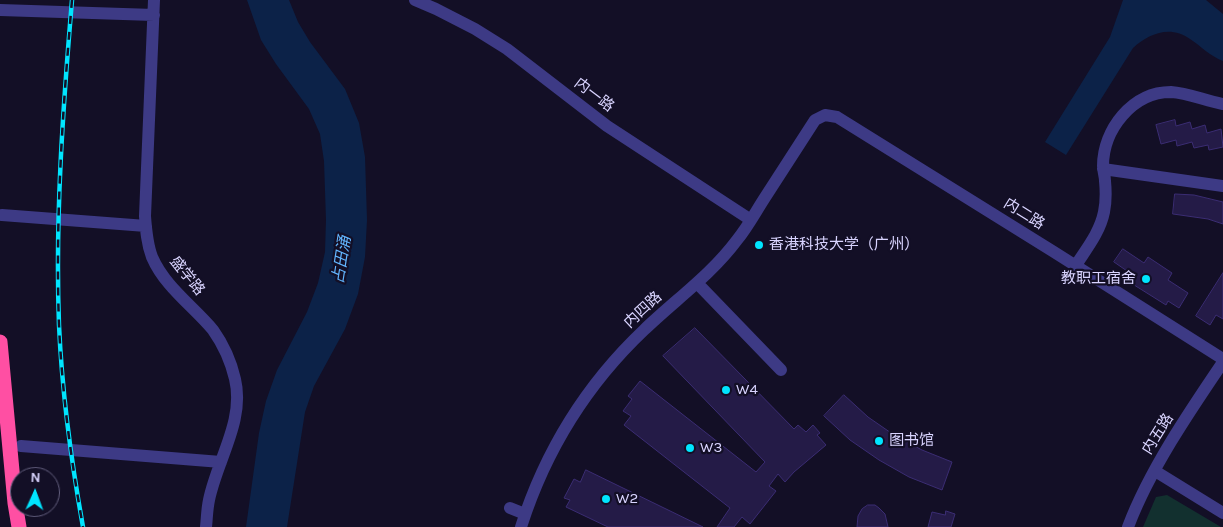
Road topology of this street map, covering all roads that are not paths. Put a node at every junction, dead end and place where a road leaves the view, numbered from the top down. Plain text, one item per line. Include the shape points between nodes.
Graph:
1 (154, 0) edge
2 (415, 0) edge
3 (0, 10) edge
4 (154, 15) junction
5 (1223, 104) edge
6 (808, 130) joint
7 (1103, 169) junction
8 (1223, 186) edge
9 (2, 215) dead end
10 (751, 220) junction
11 (146, 226) junction
12 (1076, 265) junction
13 (698, 283) junction
14 (0, 342) edge
15 (1223, 361) edge
16 (781, 370) dead end
17 (21, 446) dead end
18 (221, 462) junction
19 (1154, 471) junction
20 (510, 508) dead end
21 (1223, 513) edge
22 (525, 514) junction
23 (19, 527) edge
24 (206, 527) edge
25 (521, 527) edge
26 (1128, 527) edge

1 - 4 street, 盛学路
2 - 10 street, 内一路 via 475,29 507,49 607,126
3 - 4 street
4 - 11 street, 盛学路
5 - 7 street via 1172,92 1147,97 1128,110 1114,127 1105,147
6 - 10 street, 内四路
6 - 12 street, 内二路 via 820,117 837,117
7 - 8 street
7 - 12 street via 1106,190 1102,222
9 - 11 street
10 - 13 street, 内四路 via 737,241
11 - 18 street, 盛学路 via 152,257 166,280 213,331 226,352 235,380 233,428
12 - 15 street, 内二路
13 - 16 street
13 - 22 street, 内四路 via 644,330 590,392 546,463
14 - 23 highway
15 - 19 street, 内五路
17 - 18 street
18 - 24 street, 盛学路 via 209,500
19 - 21 street
19 - 26 street, 内五路
20 - 22 street
22 - 25 street, 内四路

